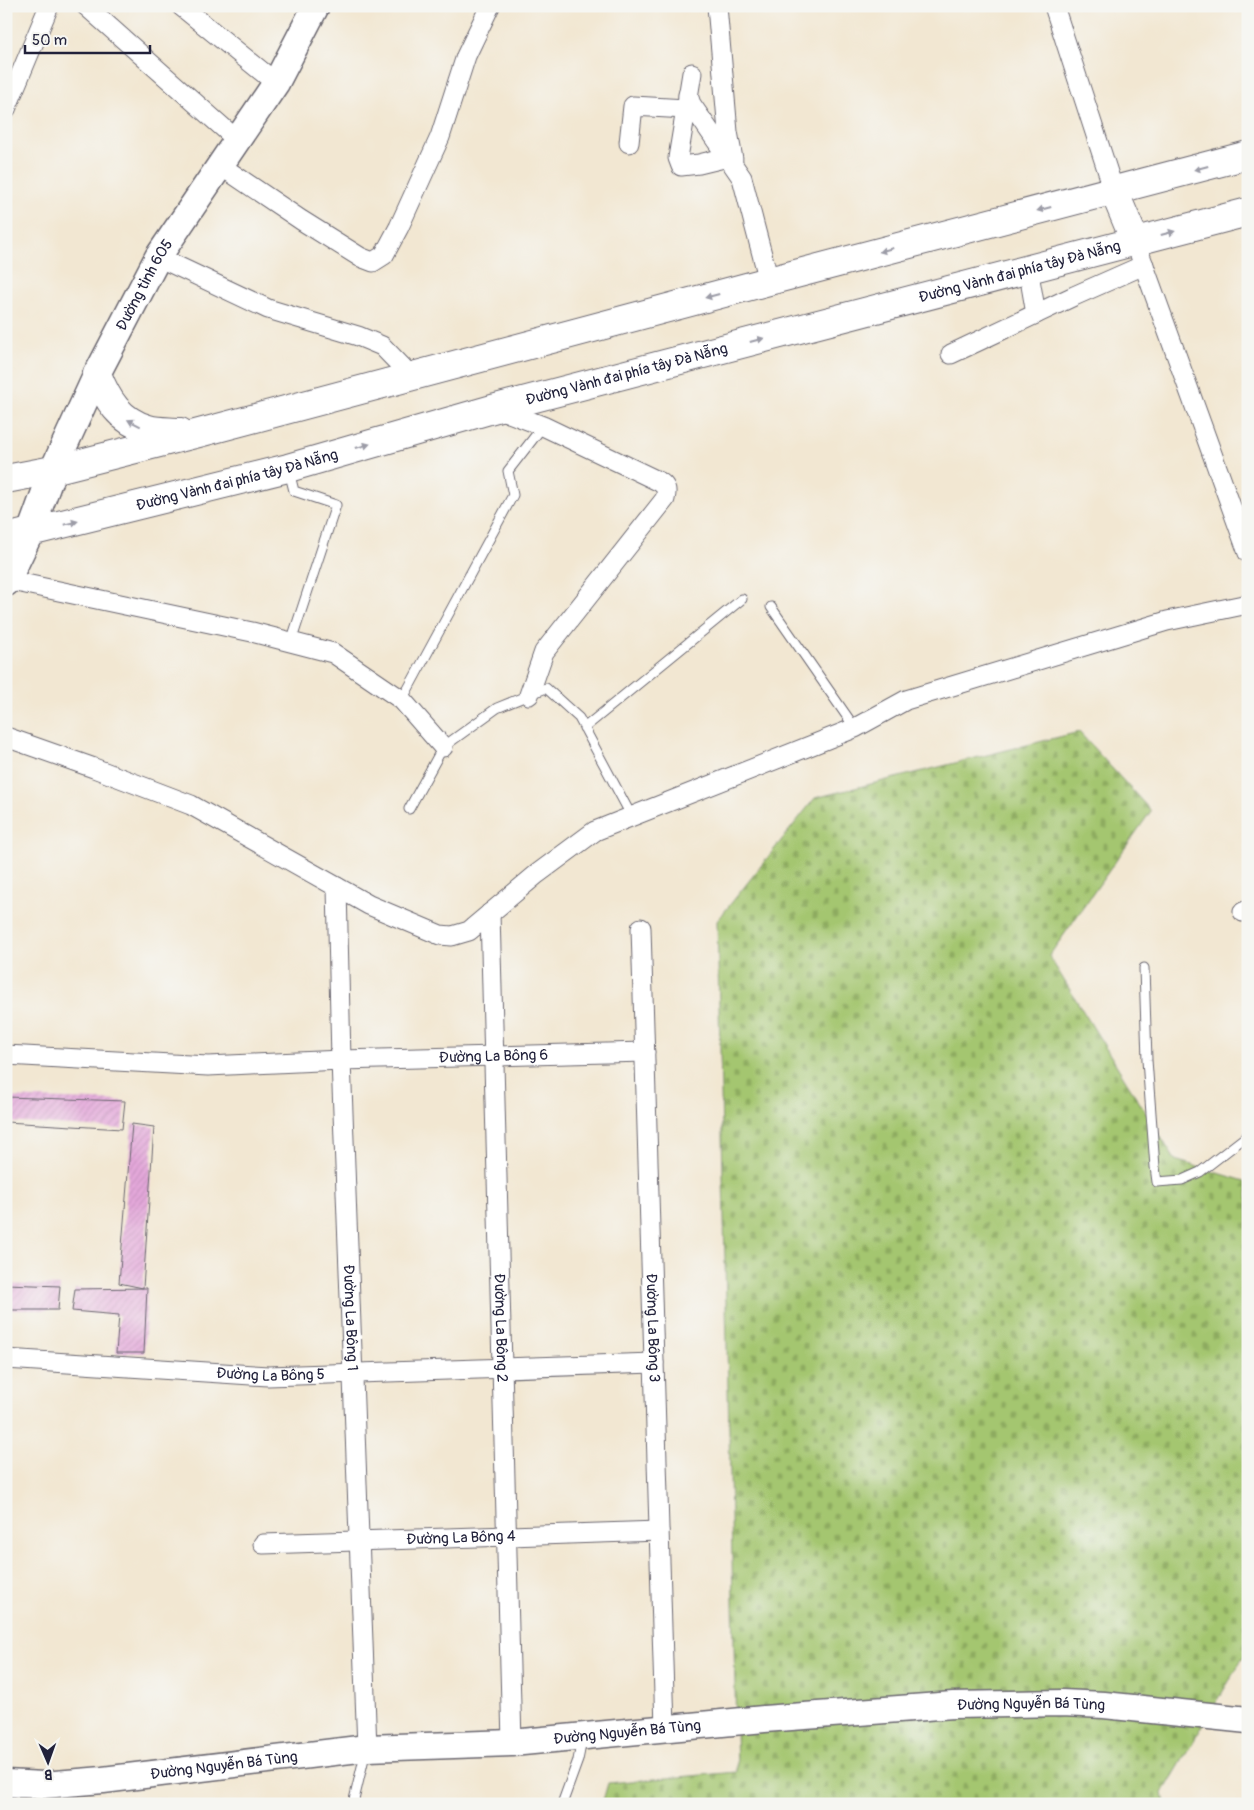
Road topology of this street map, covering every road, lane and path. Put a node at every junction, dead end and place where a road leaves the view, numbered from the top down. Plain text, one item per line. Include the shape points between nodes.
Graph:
1 (49, 6) edge
2 (86, 6) edge
3 (180, 6) edge
4 (316, 6) edge
5 (490, 6) edge
6 (717, 6) edge
7 (1054, 6) edge
8 (692, 73) dead end
9 (276, 83) junction
10 (687, 102) junction
11 (6, 109) edge
12 (238, 140) junction
13 (629, 143) dead end
14 (1248, 155) edge
15 (731, 162) junction
16 (221, 166) junction
17 (1114, 191) junction
18 (1248, 212) edge
19 (1139, 253) junction
20 (158, 257) junction
21 (1028, 268) junction
22 (769, 281) junction
23 (1036, 314) junction
24 (951, 354) dead end
25 (97, 374) junction
26 (412, 377) junction
27 (496, 408) junction
28 (543, 426) junction
29 (199, 433) junction
30 (288, 468) junction
31 (53, 470) junction
32 (6, 479) edge
33 (18, 536) edge
34 (1248, 553) edge
35 (7, 581) edge
36 (742, 599) dead end
37 (1248, 604) edge
38 (771, 607) dead end
39 (291, 642) junction
40 (529, 695) junction
41 (402, 700) junction
42 (584, 728) junction
43 (855, 728) junction
44 (6, 737) edge
45 (443, 747) junction
46 (409, 809) dead end
47 (632, 817) junction
48 (337, 888) junction
49 (490, 913) junction
50 (641, 928) dead end
51 (1144, 968) dead end
52 (645, 1052) junction
53 (6, 1055) edge
54 (494, 1056) junction
55 (341, 1060) junction
56 (1248, 1135) edge
57 (6, 1359) edge
58 (654, 1364) junction
59 (502, 1367) junction
60 (353, 1372) junction
61 (659, 1531) junction
62 (506, 1536) junction
63 (360, 1541) junction
64 (263, 1544) dead end
65 (1248, 1720) edge
66 (665, 1728) junction
67 (582, 1737) junction
68 (512, 1744) junction
69 (367, 1748) junction
70 (6, 1783) edge
71 (353, 1804) edge
72 (562, 1804) edge

1 - 11 street
2 - 12 street
3 - 9 street
4 - 9 main road, Đường tỉnh 605
5 - 16 street via 466,56 440,137 384,256 373,262 360,257
6 - 15 street
7 - 17 street
8 - 10 street
9 - 12 main road, Đường tỉnh 605
10 - 13 street via 633,106
10 - 15 street
10 - 15 street via 678,158 681,166
12 - 16 main road, Đường tỉnh 605
14 -> 17 main road
15 - 22 street via 742,178
16 - 20 main road, Đường tỉnh 605
17 - 19 main road
17 -> 22 main road
19 -> 18 main road, Đường Vành đai phía tây Đà Nẵng
19 - 21 main road, Đường Vành đai phía tây Đà Nẵng
19 - 23 street
19 - 34 street
20 - 25 main road, Đường tỉnh 605
20 - 26 street via 268,309 382,346
21 - 23 street
27 -> 21 main road, Đường Vành đai phía tây Đà Nẵng
22 -> 26 main road
23 - 24 street
29 -> 25 main road via 150,430 130,421 105,395
25 - 31 main road, Đường tỉnh 605
26 - 29 main road
27 - 28 street
30 -> 27 main road, Đường Vành đai phía tây Đà Nẵng
28 - 40 street via 660,482 665,486 666,494 544,652
28 - 41 lane via 508,472 513,494
29 - 31 main road
33 -> 30 main road, Đường Vành đai phía tây Đà Nẵng
30 - 39 lane via 294,491 336,505
31 - 32 main road
31 - 33 main road, Đường tỉnh 605
33 - 35 main road, Đường tỉnh 605
35 - 39 street
36 - 42 lane
37 - 43 street via 1167,621 906,700
38 - 43 lane
39 - 41 street via 333,653
40 - 42 lane via 546,688 579,718
40 - 45 lane via 497,708
41 - 45 street
42 - 47 lane
43 - 47 street
44 - 48 street via 191,805
45 - 46 lane
47 - 49 street via 595,831
48 - 49 street via 369,906 446,936 469,931
48 - 55 street, Đường La Bông 1
49 - 54 street, Đường La Bông 2
50 - 52 street, Đường La Bông 3
51 - 56 lane via 1147,1060 1158,1182 1182,1180 1200,1172
52 - 54 street, Đường La Bông 6
52 - 58 street, Đường La Bông 3
53 - 55 street, Đường La Bông 6 via 208,1066
54 - 55 street, Đường La Bông 6
54 - 59 street, Đường La Bông 2
55 - 60 street, Đường La Bông 1
57 - 60 street, Đường La Bông 5 via 268,1376
58 - 59 street, Đường La Bông 5
58 - 61 street, Đường La Bông 3
59 - 60 street, Đường La Bông 5
59 - 62 street, Đường La Bông 2
60 - 63 street, Đường La Bông 1
61 - 62 street, Đường La Bông 4
61 - 66 street, Đường La Bông 3
62 - 63 street, Đường La Bông 4
62 - 68 street, Đường La Bông 2
63 - 64 street, Đường La Bông 4
63 - 69 street, Đường La Bông 1
65 - 66 main road, Đường Nguyễn Bá Tùng via 1062,1703 953,1705
66 - 67 main road, Đường Nguyễn Bá Tùng
67 - 68 main road, Đường Nguyễn Bá Tùng
67 - 72 lane via 578,1760
68 - 69 main road, Đường Nguyễn Bá Tùng
69 - 70 main road, Đường Nguyễn Bá Tùng via 103,1780 43,1785
69 - 71 lane

